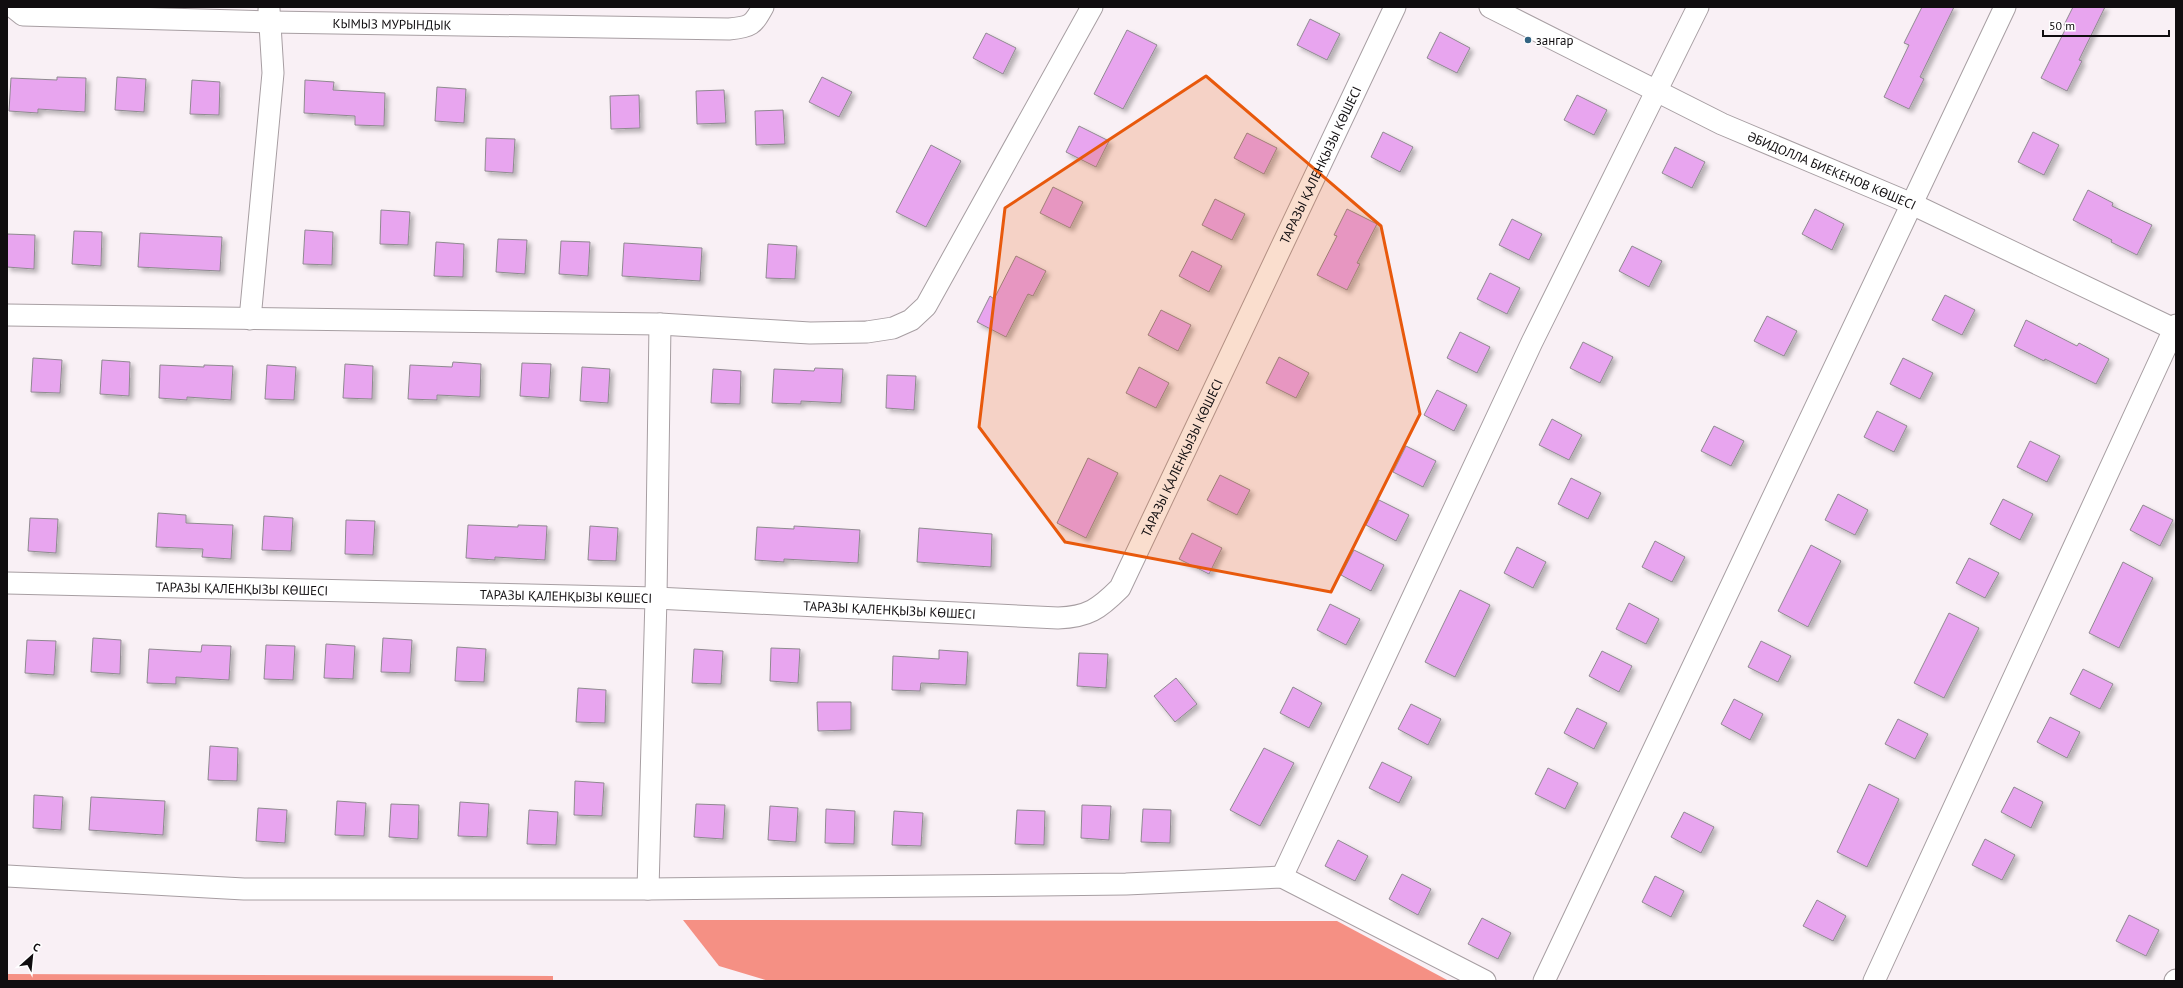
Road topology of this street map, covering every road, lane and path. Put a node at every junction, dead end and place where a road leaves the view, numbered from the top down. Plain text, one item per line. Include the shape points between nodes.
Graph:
1 (13, 7) edge
2 (763, 7) edge
3 (1092, 7) edge
4 (1395, 7) edge
5 (1490, 7) edge
6 (1698, 7) edge
7 (2005, 7) edge
8 (270, 14) edge
9 (470, 16) edge
10 (1657, 92) junction
11 (1912, 204) junction
12 (7, 315) edge
13 (250, 319) junction
14 (660, 324) junction
15 (2175, 328) edge
16 (7, 583) edge
17 (656, 598) junction
18 (7, 876) edge
19 (1282, 877) junction
20 (648, 889) junction
21 (1486, 981) edge
22 (1544, 981) edge
23 (1874, 981) edge

1 - 8 street, КЫМЫЗ МУРЫНДЫК via 22,15
2 - 9 street, КЫМЫЗ МУРЫНДЫК via 754,24 745,28 730,29
3 - 14 street via 926,306 912,320 893,328 867,332 810,333
4 - 17 street, ТАРАЗЫ ҚАЛЕНҚЫЗЫ КӨШЕСІ via 1120,588 1106,602 1077,617 1058,618
5 - 10 street, ӘБИДОЛЛА БИЕКЕНОВ КӨШЕСІ
6 - 10 street
7 - 11 street
8 - 9 street, КЫМЫЗ МУРЫНДЫК
8 - 13 street via 273,73
10 - 11 street, ӘБИДОЛЛА БИЕКЕНОВ КӨШЕСІ via 1722,124
10 - 19 street via 1532,342
11 - 15 street, ӘБИДОЛЛА БИЕКЕНОВ КӨШЕСІ
11 - 22 street
12 - 13 street
13 - 14 street
14 - 17 street
15 - 23 street
16 - 17 street, ТАРАЗЫ ҚАЛЕНҚЫЗЫ КӨШЕСІ
17 - 20 street
18 - 20 street via 244,889
19 - 20 street via 1126,884
19 - 21 street

